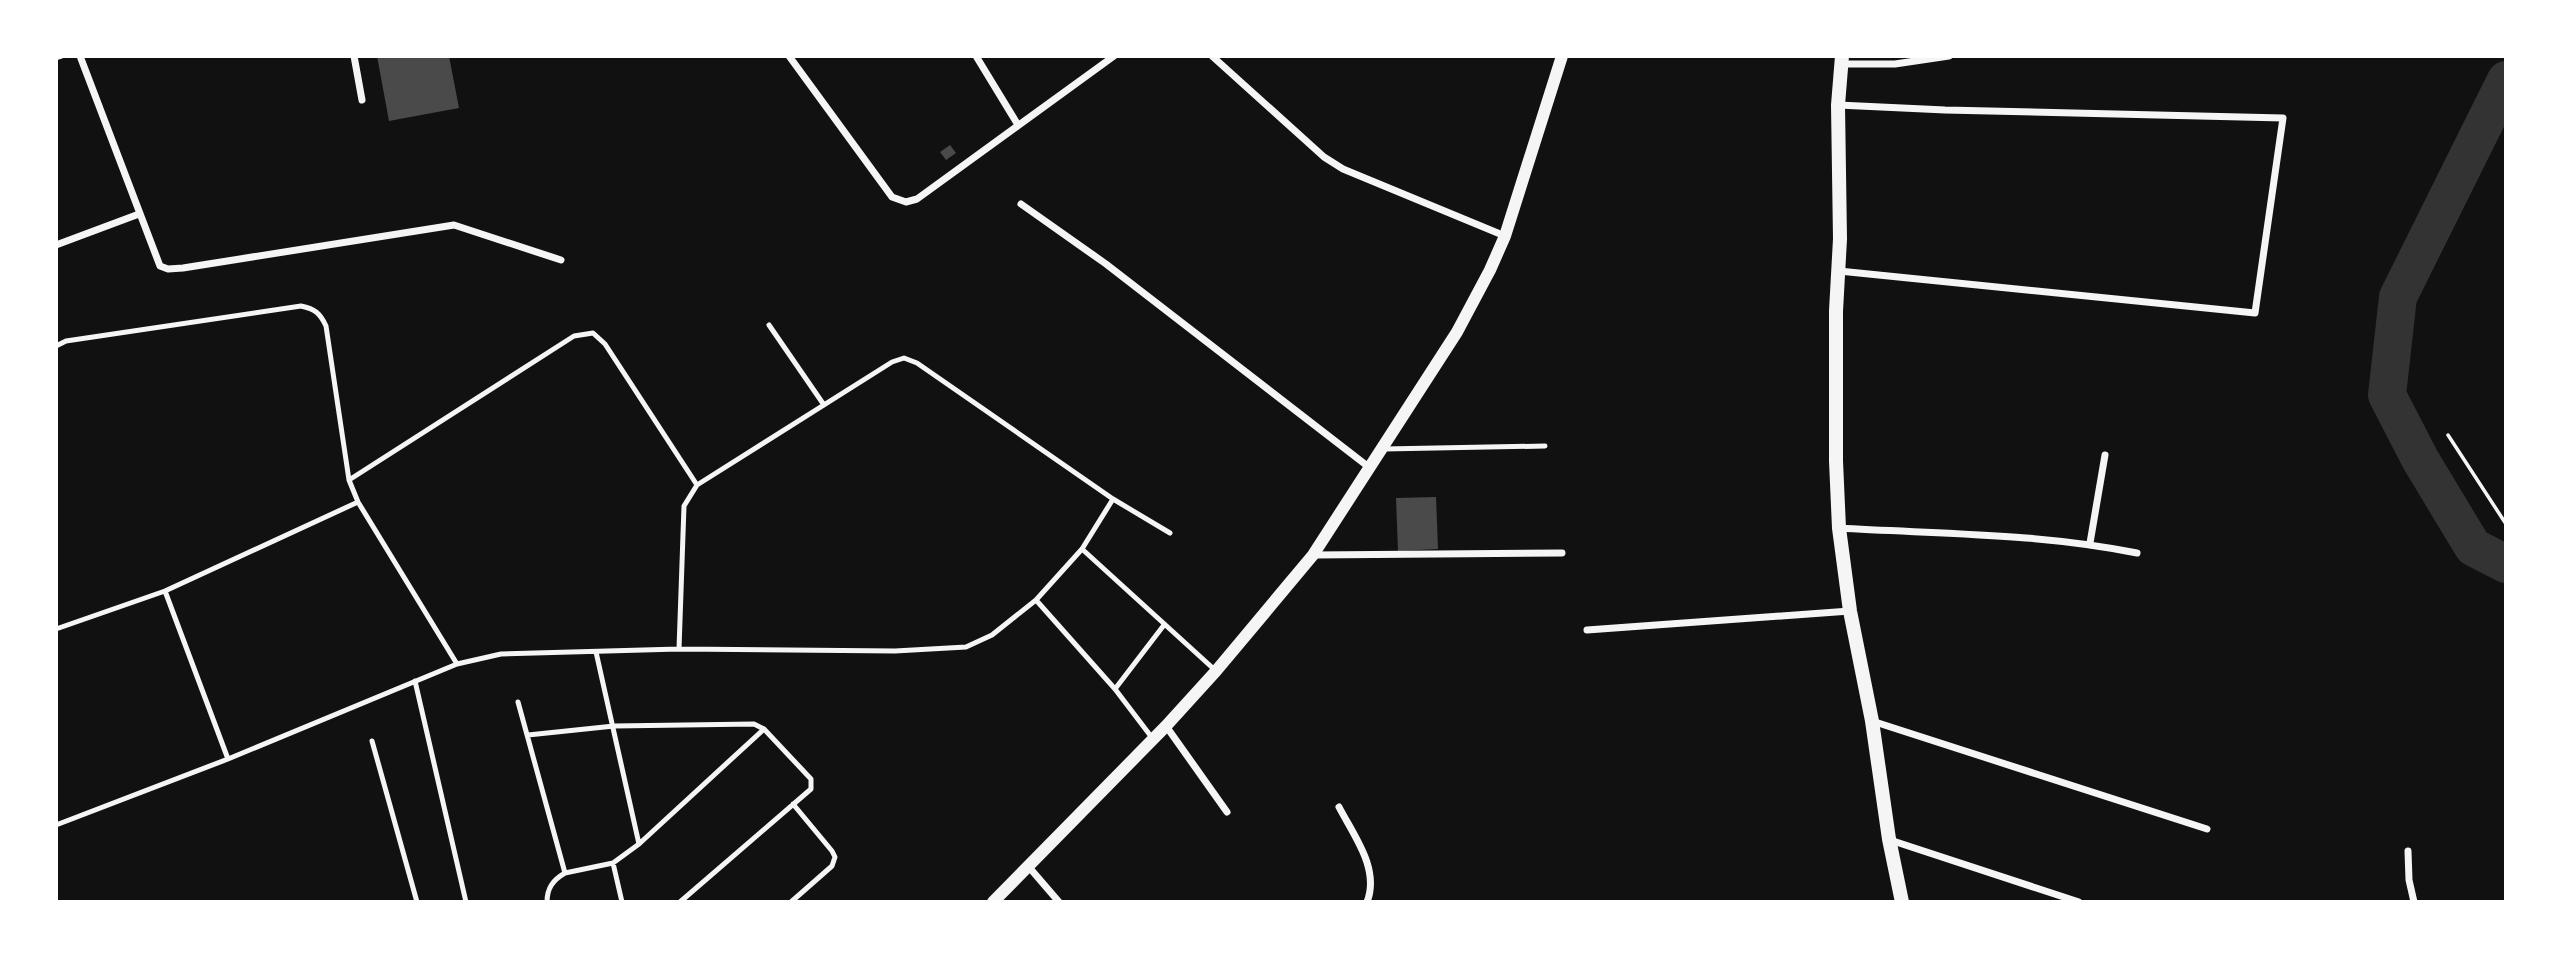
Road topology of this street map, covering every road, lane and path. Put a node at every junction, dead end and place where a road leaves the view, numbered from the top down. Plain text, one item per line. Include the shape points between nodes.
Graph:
1 (62, 56) edge
2 (80, 56) edge
3 (354, 56) edge
4 (789, 56) edge
5 (976, 56) edge
6 (1114, 56) edge
7 (1212, 56) edge
8 (1562, 56) edge
9 (1949, 56) edge
10 (56, 58) edge
11 (1842, 60) edge
12 (362, 100) dead end
13 (1838, 105) junction
14 (1018, 125) junction
15 (1021, 204) dead end
16 (138, 214) junction
17 (1505, 236) junction
18 (56, 245) edge
19 (561, 260) dead end
20 (1839, 271) junction
21 (769, 325) dead end
22 (56, 346) edge
23 (824, 405) junction
24 (2448, 435) dead end
25 (1545, 446) dead end
26 (1382, 449) junction
27 (2105, 455) dead end
28 (1370, 468) junction
29 (349, 480) junction
30 (697, 485) junction
31 (1113, 499) junction
32 (358, 502) junction
33 (2506, 524) edge
34 (1839, 528) junction
35 (1170, 533) dead end
36 (2090, 543) junction
37 (1082, 549) junction
38 (1562, 553) dead end
39 (2137, 553) dead end
40 (1312, 555) junction
41 (165, 591) junction
42 (1036, 600) junction
43 (1850, 611) junction
44 (1164, 625) junction
45 (56, 629) edge
46 (1587, 630) dead end
47 (679, 649) junction
48 (596, 652) junction
49 (457, 664) junction
50 (1216, 671) junction
51 (415, 681) junction
52 (1115, 689) junction
53 (518, 702) dead end
54 (1872, 721) junction
55 (614, 726) junction
56 (1166, 726) junction
57 (764, 729) junction
58 (528, 735) junction
59 (1153, 739) junction
60 (372, 741) dead end
61 (228, 759) junction
62 (793, 804) junction
63 (1339, 807) dead end
64 (1227, 812) dead end
65 (56, 825) edge
66 (2207, 829) dead end
67 (1889, 839) junction
68 (639, 844) junction
69 (2408, 851) dead end
70 (613, 863) junction
71 (1028, 866) junction
72 (565, 873) junction
73 (418, 902) edge
74 (466, 902) edge
75 (547, 902) edge
76 (622, 902) edge
77 (680, 902) edge
78 (791, 902) edge
79 (993, 902) edge
80 (1059, 902) edge
81 (1367, 902) edge
82 (1902, 902) edge
83 (2079, 902) edge
84 (2414, 902) edge

1 - 10 lane
2 - 16 street
3 - 12 street
4 - 14 street via 892,197 906,202 917,199
5 - 14 street
6 - 14 street
7 - 17 street via 1333,163
8 - 17 street
9 - 11 street via 1895,64
11 - 13 main road
13 - 20 main road
13 - 20 street via 2283,118 2255,313
15 - 28 street
16 - 18 street
16 - 19 street via 157,261 168,269 454,225
17 - 26 street via 1457,332
20 - 34 main road
21 - 23 lane
22 - 29 lane via 287,308 312,308 326,326
23 - 30 lane
23 - 31 lane via 904,358
24 - 33 path
25 - 26 lane
26 - 28 street
27 - 36 street
28 - 40 street
29 - 30 lane via 574,336 593,333 605,344
29 - 32 lane
30 - 47 lane via 684,506
31 - 35 lane
31 - 37 lane
32 - 41 lane
32 - 49 lane
34 - 36 street
34 - 43 main road
36 - 39 street
37 - 42 lane
37 - 44 lane
38 - 40 street
40 - 50 street
41 - 45 lane
41 - 61 lane
42 - 47 lane via 992,635 966,647 895,651
42 - 52 lane
43 - 46 street
43 - 54 main road
44 - 50 lane
44 - 52 lane
47 - 48 lane
48 - 49 lane via 501,654
48 - 55 lane
49 - 51 lane
50 - 56 street
51 - 61 lane
51 - 74 lane
52 - 59 lane
53 - 58 lane
54 - 66 street
54 - 67 main road
55 - 57 lane via 743,723
55 - 58 lane
55 - 68 lane
56 - 59 street
56 - 64 street
57 - 62 lane via 811,779 811,789
57 - 68 lane
58 - 72 lane
59 - 71 street
60 - 73 lane
61 - 65 lane
62 - 77 lane
62 - 78 lane via 835,857 832,866
63 - 81 street via 1371,871
67 - 82 main road
67 - 83 street
68 - 70 lane
69 - 84 street
70 - 72 lane
70 - 76 lane
71 - 79 street
71 - 80 street
72 - 75 lane via 554,879

